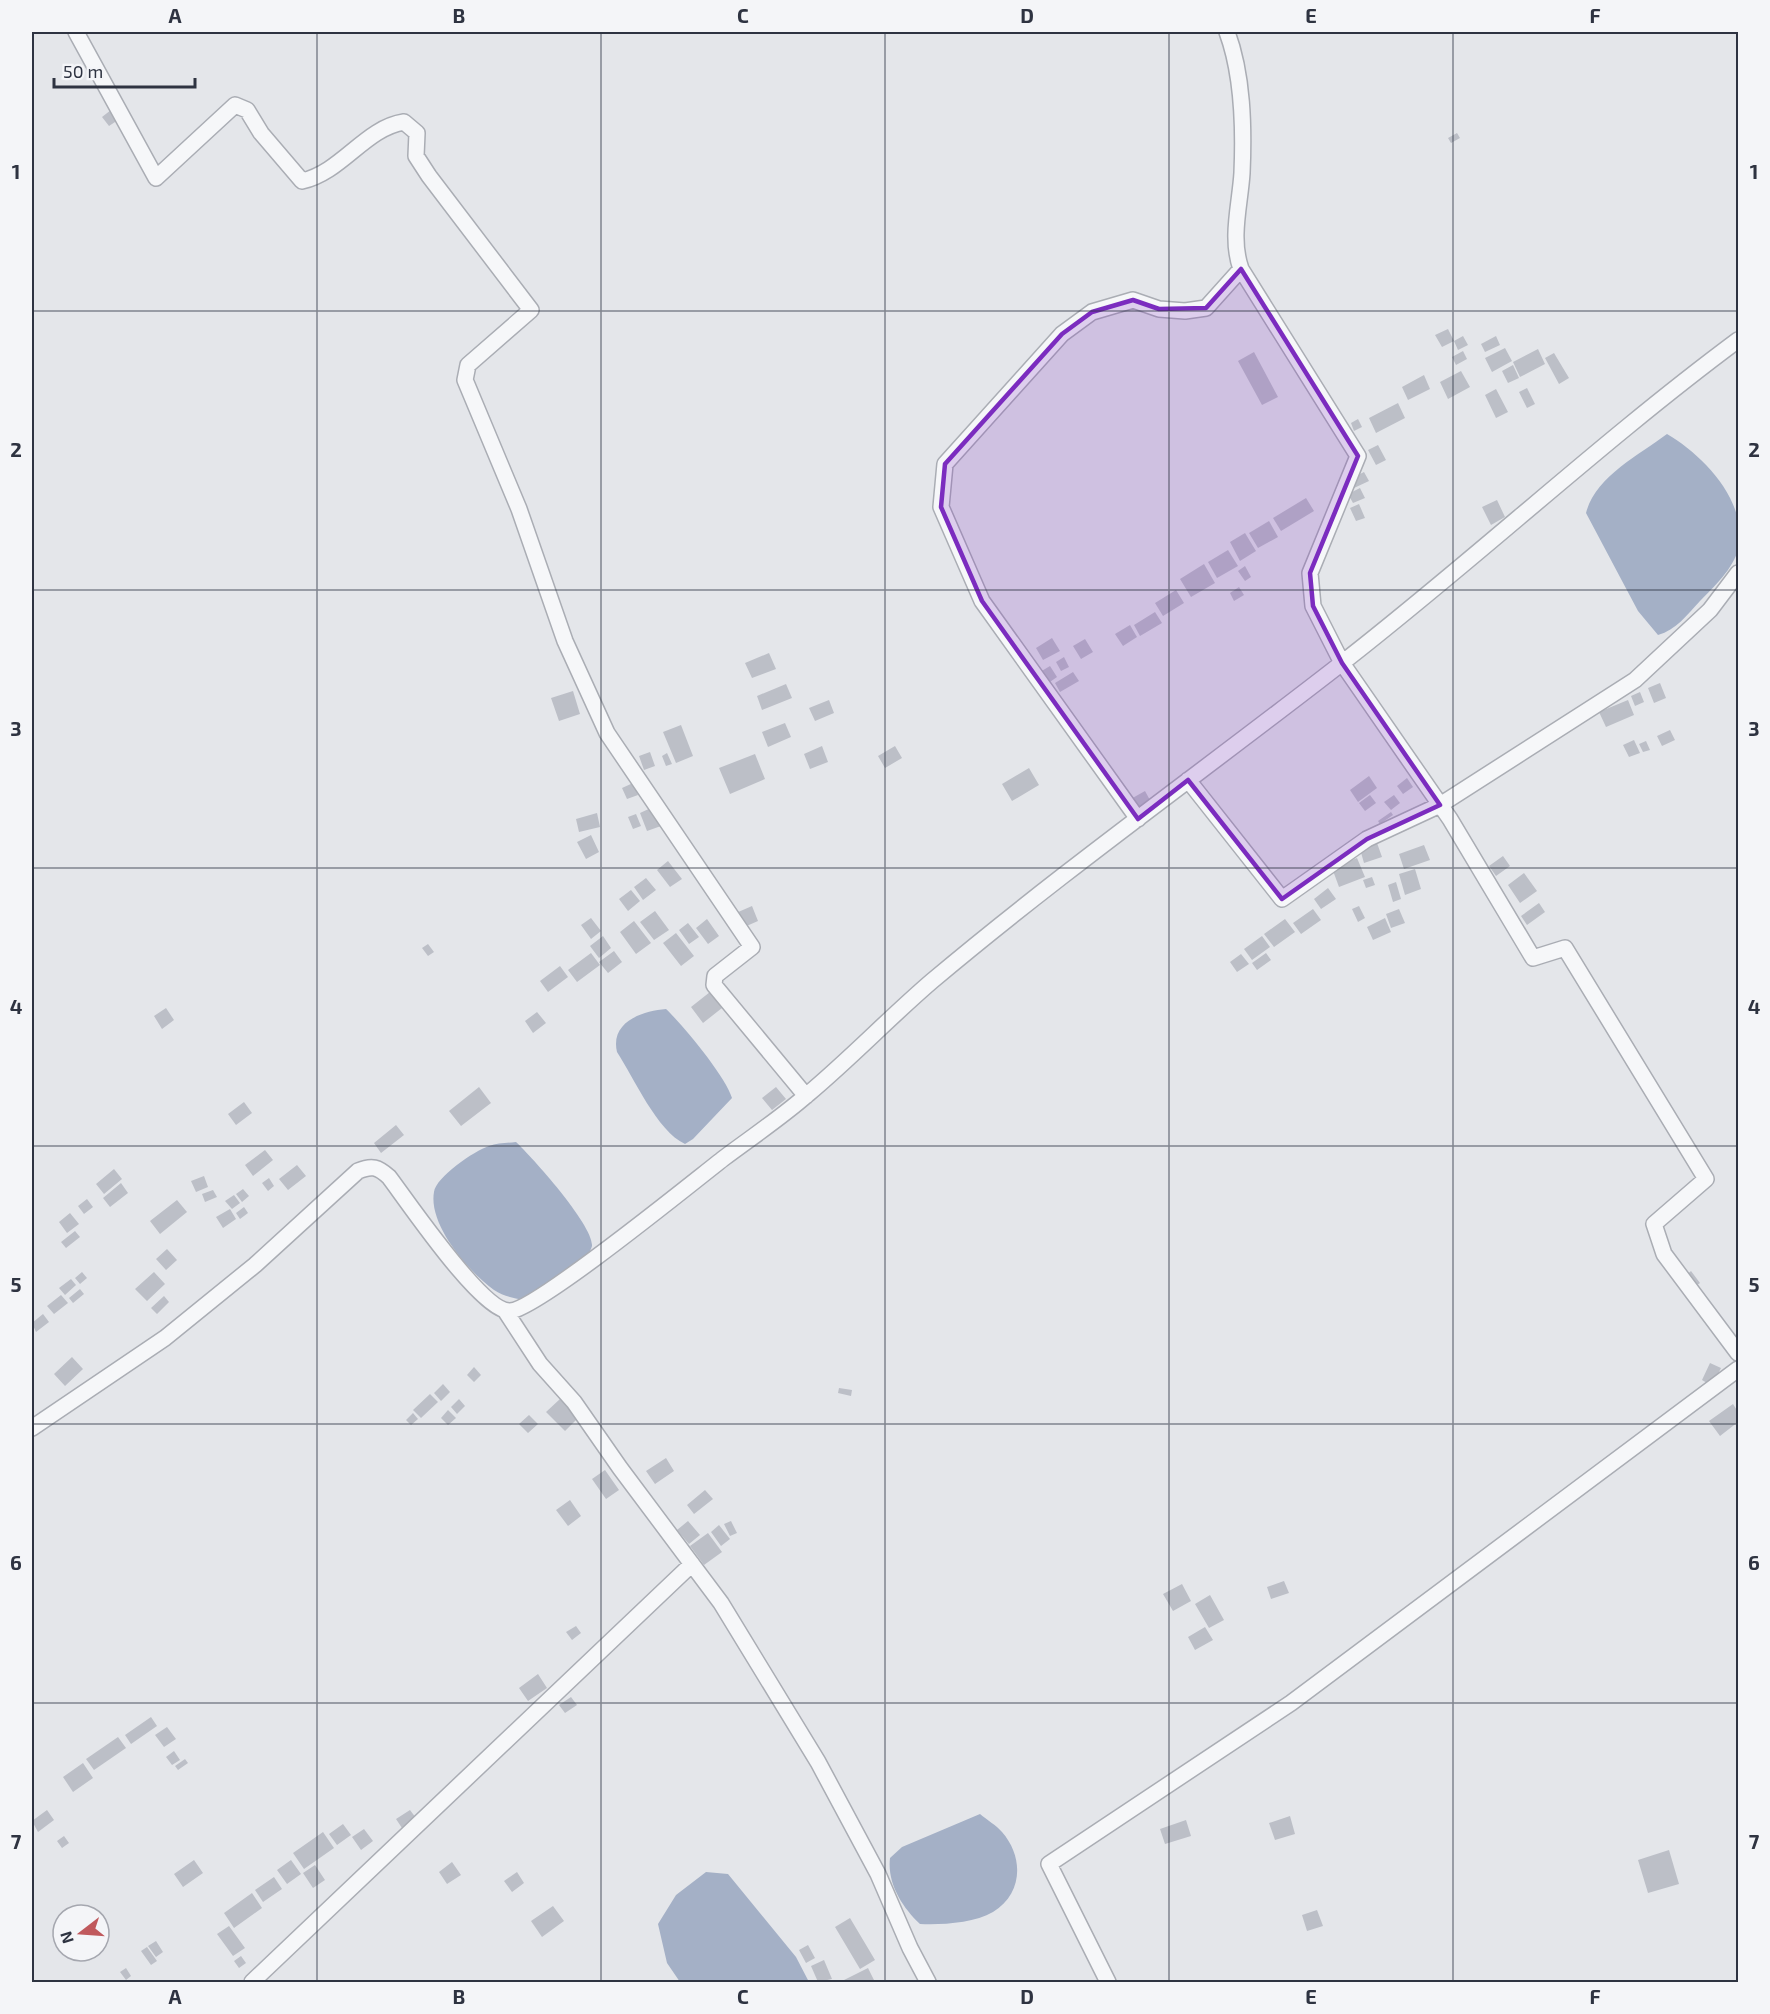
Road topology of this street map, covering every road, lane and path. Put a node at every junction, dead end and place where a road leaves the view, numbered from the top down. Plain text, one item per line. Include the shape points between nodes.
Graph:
1 (76, 32) edge
2 (1227, 32) edge
3 (1241, 268) junction
4 (1738, 340) edge
5 (1738, 573) edge
6 (1342, 663) junction
7 (1188, 780) junction
8 (1440, 805) junction
9 (1138, 819) junction
10 (807, 1095) junction
11 (506, 1312) junction
12 (1738, 1353) edge
13 (1738, 1369) edge
14 (32, 1428) edge
15 (692, 1564) junction
16 (252, 1983) edge
17 (928, 1983) edge
18 (1108, 1983) edge

1 - 10 street via 156,178 235,105 247,110 261,133 302,181 327,172 389,124 404,122 417,133 416,156 531,310 468,365 465,380 519,509 565,641 607,733 752,947 715,976 714,985
2 - 3 street via 1242,109 1242,173 1235,251
3 - 6 street via 1358,456 1310,573 1313,606
3 - 9 street via 1206,308 1160,309 1133,300 1092,312 1062,334 945,464 941,507 982,601
4 - 6 street
5 - 8 street via 1710,610 1635,680
6 - 7 street
6 - 8 street
7 - 8 street via 1282,898 1367,839
7 - 9 street
8 - 12 street via 1533,958 1565,948 1706,1179 1654,1224 1664,1254
9 - 10 street via 932,982
10 - 11 street via 586,1264 522,1309
11 - 14 street via 475,1288 389,1177 379,1168 369,1167 358,1171 255,1265 165,1338
11 - 15 street via 540,1364 574,1402
13 - 18 street via 1291,1703 1049,1864
15 - 16 street
15 - 17 street via 721,1603 818,1762 878,1874

